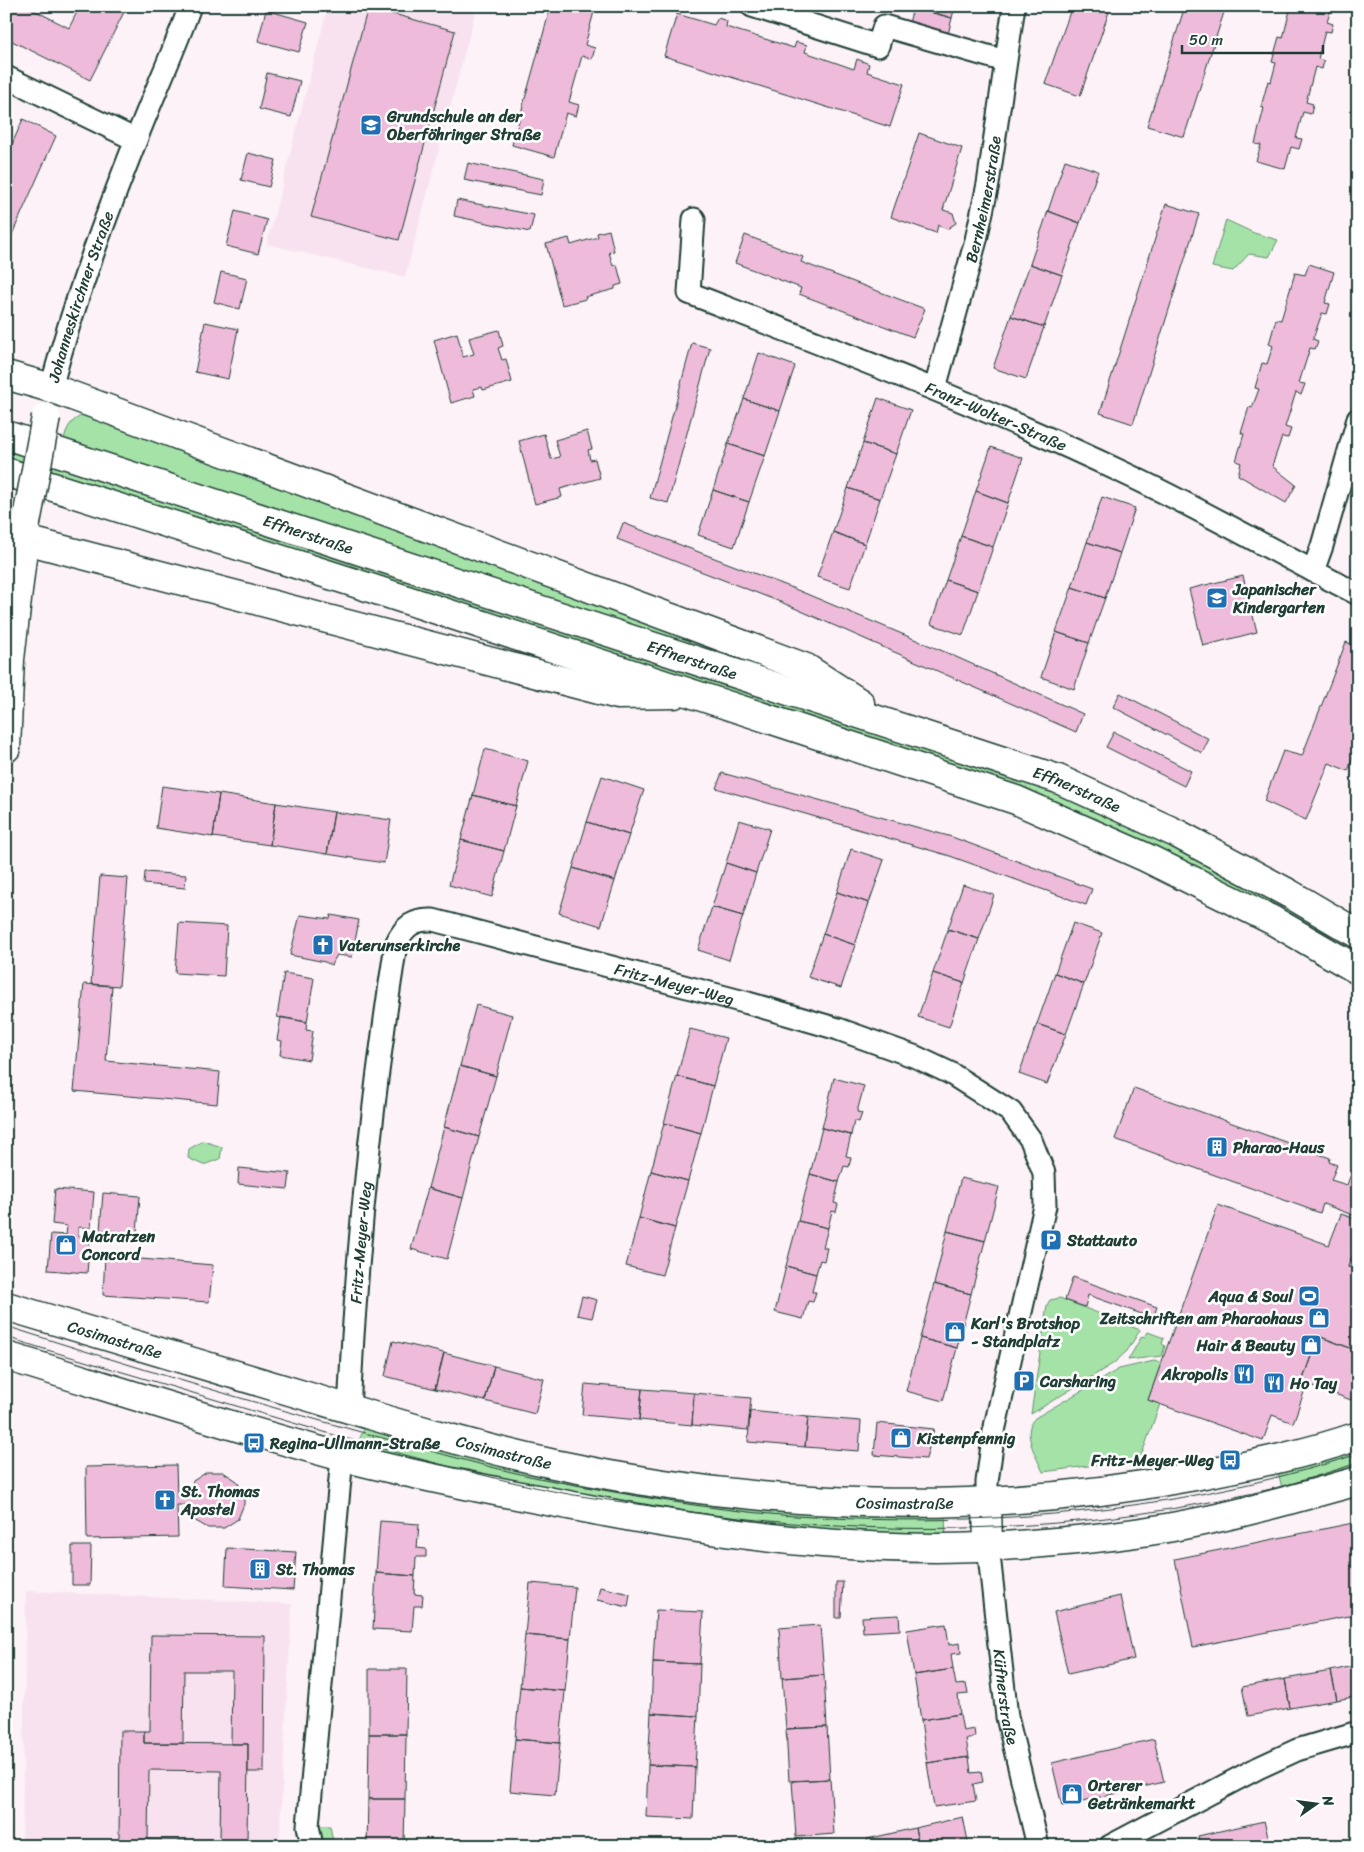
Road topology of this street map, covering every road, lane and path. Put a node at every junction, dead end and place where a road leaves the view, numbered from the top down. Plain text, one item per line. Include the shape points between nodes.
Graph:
1 (190, 6) edge
2 (752, 6) edge
3 (1014, 6) edge
4 (1005, 61) junction
5 (6, 78) edge
6 (136, 140) junction
7 (694, 219) dead end
8 (6, 375) edge
9 (51, 388) junction
10 (935, 388) junction
11 (1358, 419) edge
12 (6, 435) edge
13 (6, 472) edge
14 (18, 532) edge
15 (1313, 571) junction
16 (1358, 594) edge
17 (696, 694) junction
18 (893, 724) junction
19 (6, 748) edge
20 (1358, 934) edge
21 (1358, 970) edge
22 (6, 1306) edge
23 (6, 1356) edge
24 (349, 1410) junction
25 (1358, 1436) edge
26 (342, 1457) junction
27 (1358, 1480) edge
28 (987, 1502) junction
29 (988, 1546) junction
30 (1358, 1732) edge
31 (312, 1846) edge
32 (1038, 1846) edge
33 (1110, 1846) edge

1 - 6 street, Johanneskirchner Straße
2 - 4 street via 878,46 884,26
3 - 4 street, Bernheimerstraße
4 - 10 street, Bernheimerstraße via 988,184
5 - 6 street
6 - 9 street, Johanneskirchner Straße via 62,347
7 - 10 street, Franz-Wolter-Straße via 689,293
8 - 9 main road
9 - 14 main road, Johanneskirchner Straße, bridge
9 - 18 main road via 806,668
10 - 15 street, Franz-Wolter-Straße via 1183,502
11 - 15 street
12 - 18 main road, Effnerstraße
13 - 17 main road, Effnerstraße
14 - 17 main road via 618,695
14 - 19 main road, Johanneskirchner Straße
15 - 16 street, Franz-Wolter-Straße
17 - 21 main road, Effnerstraße via 1016,800 1145,857 1263,915
18 - 20 main road, Effnerstraße via 1086,792 1176,833
22 - 24 main road, Cosimastraße
23 - 26 main road
24 - 28 main road, Cosimastraße via 468,1444 556,1464 708,1490 845,1502
24 - 28 street, Fritz-Meyer-Weg via 367,1166 396,944 401,931 412,922 433,920 853,1034 950,1073 1011,1112 1038,1153 1044,1173 1045,1206 994,1431
25 - 28 main road, Cosimastraße via 1266,1461 1170,1481 1109,1491
26 - 29 main road via 548,1502 705,1531 849,1546
26 - 31 street via 308,1826
27 - 29 main road via 1258,1509 1179,1526
28 - 29 main road
29 - 32 street, Küfnerstraße via 1007,1717
30 - 33 street via 1297,1750

